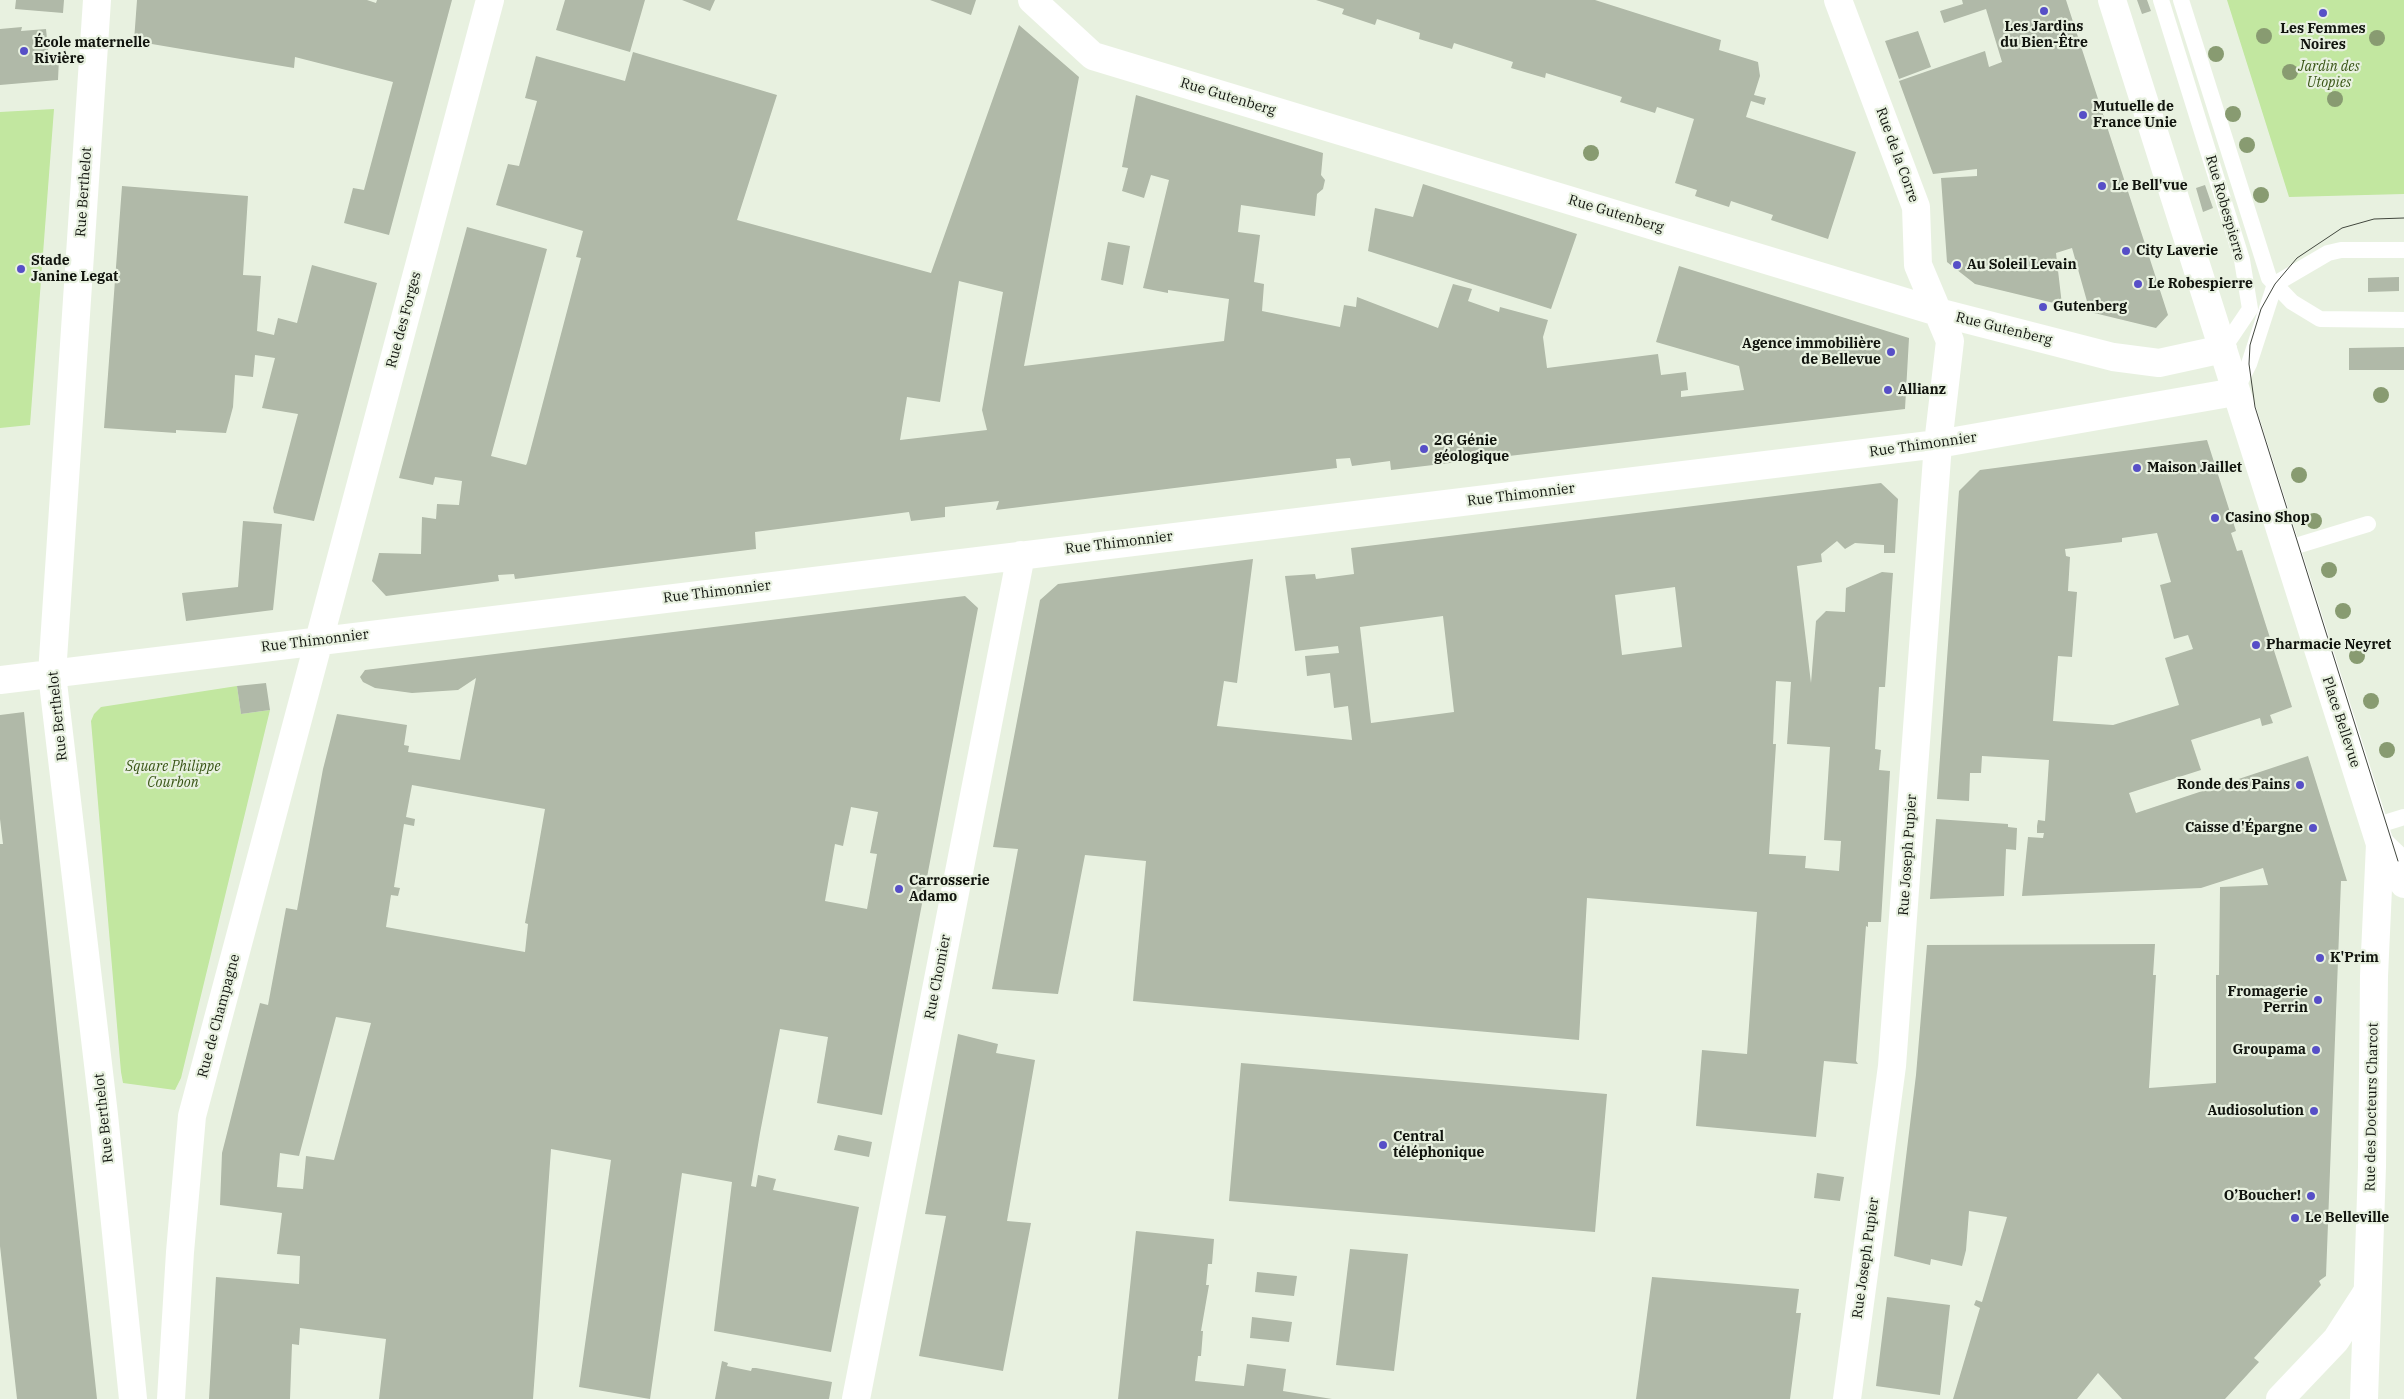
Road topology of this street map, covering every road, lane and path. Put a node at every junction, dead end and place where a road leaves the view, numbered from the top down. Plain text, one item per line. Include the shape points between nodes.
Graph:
1 (97, 0) edge
2 (490, 0) edge
3 (1032, 0) edge
4 (1838, 0) edge
5 (2112, 0) edge
6 (2161, 0) edge
7 (2181, 0) edge
8 (2404, 250) edge
9 (2243, 268) junction
10 (2275, 284) junction
11 (1938, 312) junction
12 (2404, 320) edge
13 (2223, 349) junction
14 (2235, 392) junction
15 (1938, 444) junction
16 (2368, 524) dead end
17 (2286, 549) junction
18 (1021, 555) junction
19 (318, 641) junction
20 (52, 674) junction
21 (0, 680) edge
22 (2404, 817) edge
23 (2389, 854) edge
24 (2367, 1292) junction
25 (133, 1399) edge
26 (171, 1399) edge
27 (856, 1399) edge
28 (1847, 1399) edge
29 (2280, 1399) edge
30 (2364, 1399) edge

1 - 20 street, Rue Berthelot
2 - 19 street, Rue des Forges
3 - 11 street, Rue Gutenberg via 1093,56
4 - 11 street, Rue de la Corre via 1916,207 1918,265
5 - 13 street
6 - 9 lane, Rue Robespierre
7 - 10 lane, Rue Robespierre via 2269,278
8 - 10 lane via 2328,253
9 - 10 lane via 2253,277
9 - 13 lane, Rue Robespierre via 2250,309
10 - 12 lane via 2292,302 2320,320
10 - 14 lane via 2249,364
11 - 13 street, Rue Gutenberg via 2113,357 2159,363
11 - 15 street, Rue Joseph Pupier via 1950,341
13 - 14 street, Place Bellevue
14 - 15 street, Rue Thimonnier
14 - 17 street, Place Bellevue
15 - 18 street, Rue Thimonnier
15 - 28 street, Rue Joseph Pupier via 1892,1066
16 - 17 lane
17 - 23 street, Place Bellevue
18 - 19 street, Rue Thimonnier
18 - 27 street, Rue Chomier
19 - 20 street, Rue Thimonnier
19 - 26 street, Rue de Champagne via 192,1116
20 - 21 street, Rue Thimonnier
20 - 25 street, Rue Berthelot via 104,1115
22 - 23 lane
23 - 24 street, Rue des Docteurs Charcot via 2374,976
24 - 29 street via 2336,1340
24 - 30 street, Rue des Docteurs Charcot

